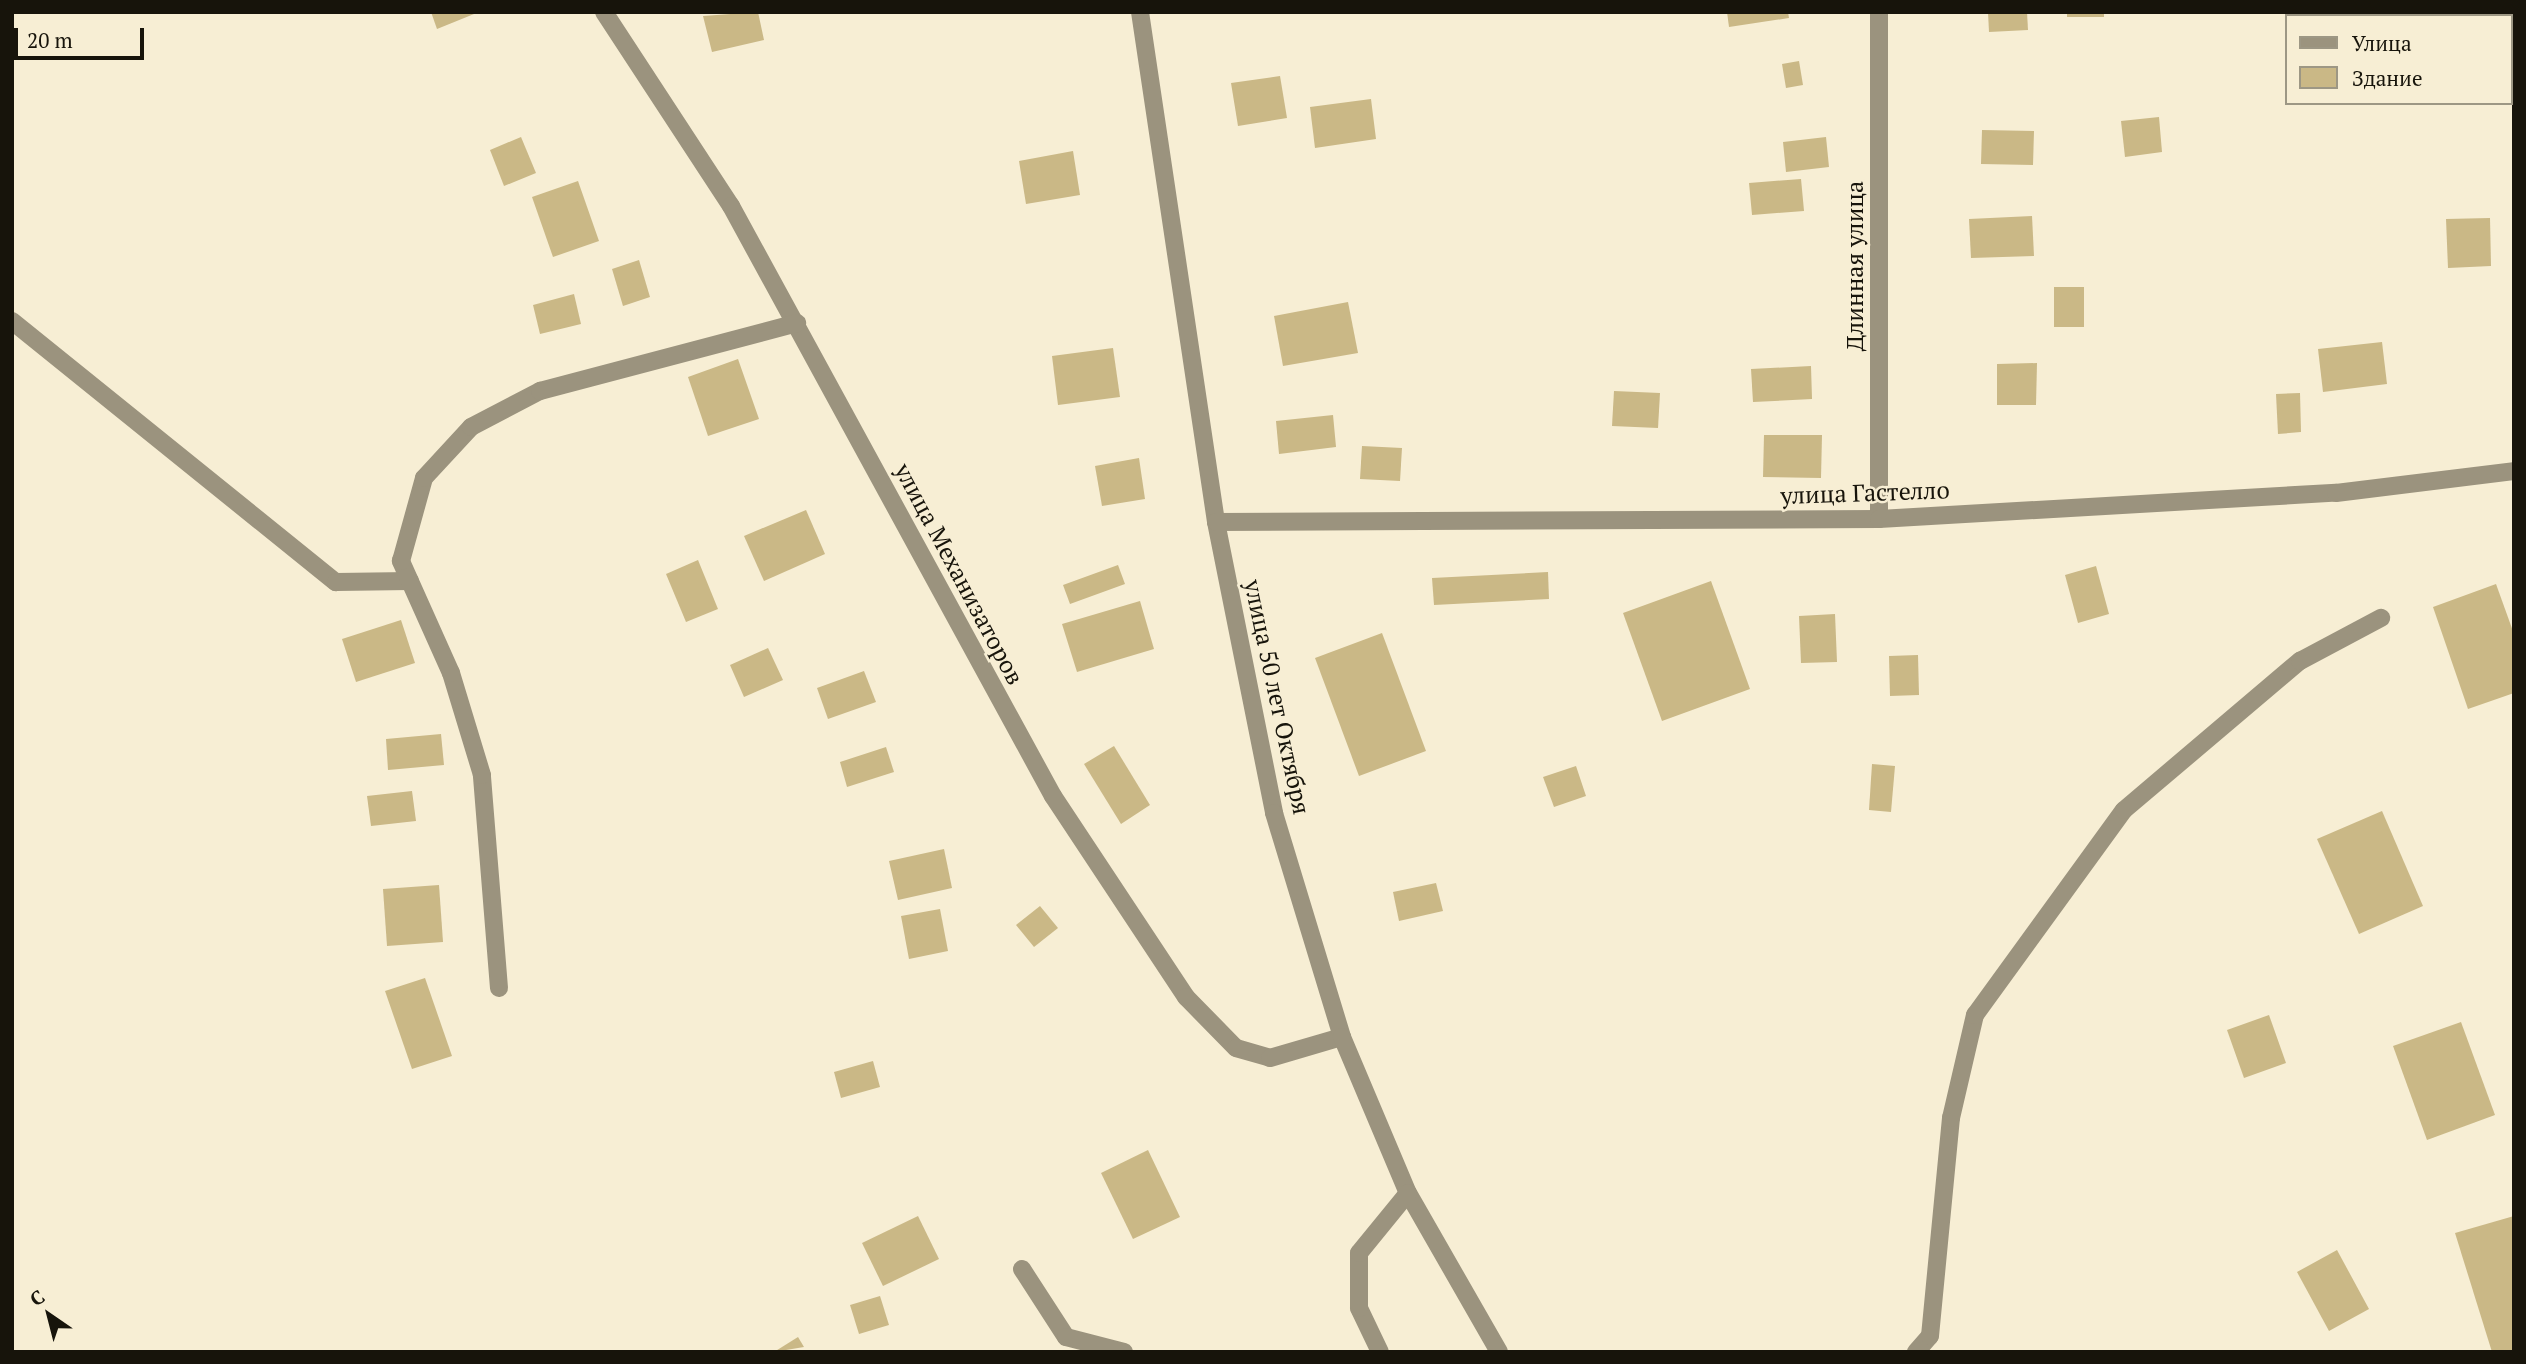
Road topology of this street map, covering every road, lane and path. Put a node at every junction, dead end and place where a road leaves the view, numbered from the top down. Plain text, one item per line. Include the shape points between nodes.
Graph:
1 (604, 12) edge
2 (1140, 12) edge
3 (1880, 12) edge
4 (12, 321) edge
5 (797, 323) junction
6 (2514, 471) edge
7 (1879, 519) junction
8 (1216, 522) junction
9 (410, 581) junction
10 (2381, 618) dead end
11 (499, 988) dead end
12 (1342, 1037) junction
13 (1408, 1193) junction
14 (1022, 1269) dead end
15 (1124, 1352) edge
16 (1380, 1352) edge
17 (1499, 1352) edge
18 (1916, 1352) edge

1 - 5 street, улица Механизаторов via 731,206
2 - 8 street, улица 50 лет Октября
3 - 7 street, Длинная улица
4 - 9 street via 336,582
5 - 9 street via 540,391 471,427 424,478 401,561
5 - 12 street, улица Механизаторов via 1053,796 1186,997 1236,1048 1270,1058
6 - 7 street, улица Гастелло via 2336,493
7 - 8 street, улица Гастелло
8 - 12 street, улица 50 лет Октября via 1274,813
9 - 11 street via 451,673 482,775
10 - 18 street via 2300,661 2124,810 1975,1015 1951,1118 1930,1336
12 - 13 street, улица 50 лет Октября
13 - 16 street via 1359,1254 1359,1308
13 - 17 street, улица 50 лет Октября
14 - 15 street via 1066,1337

